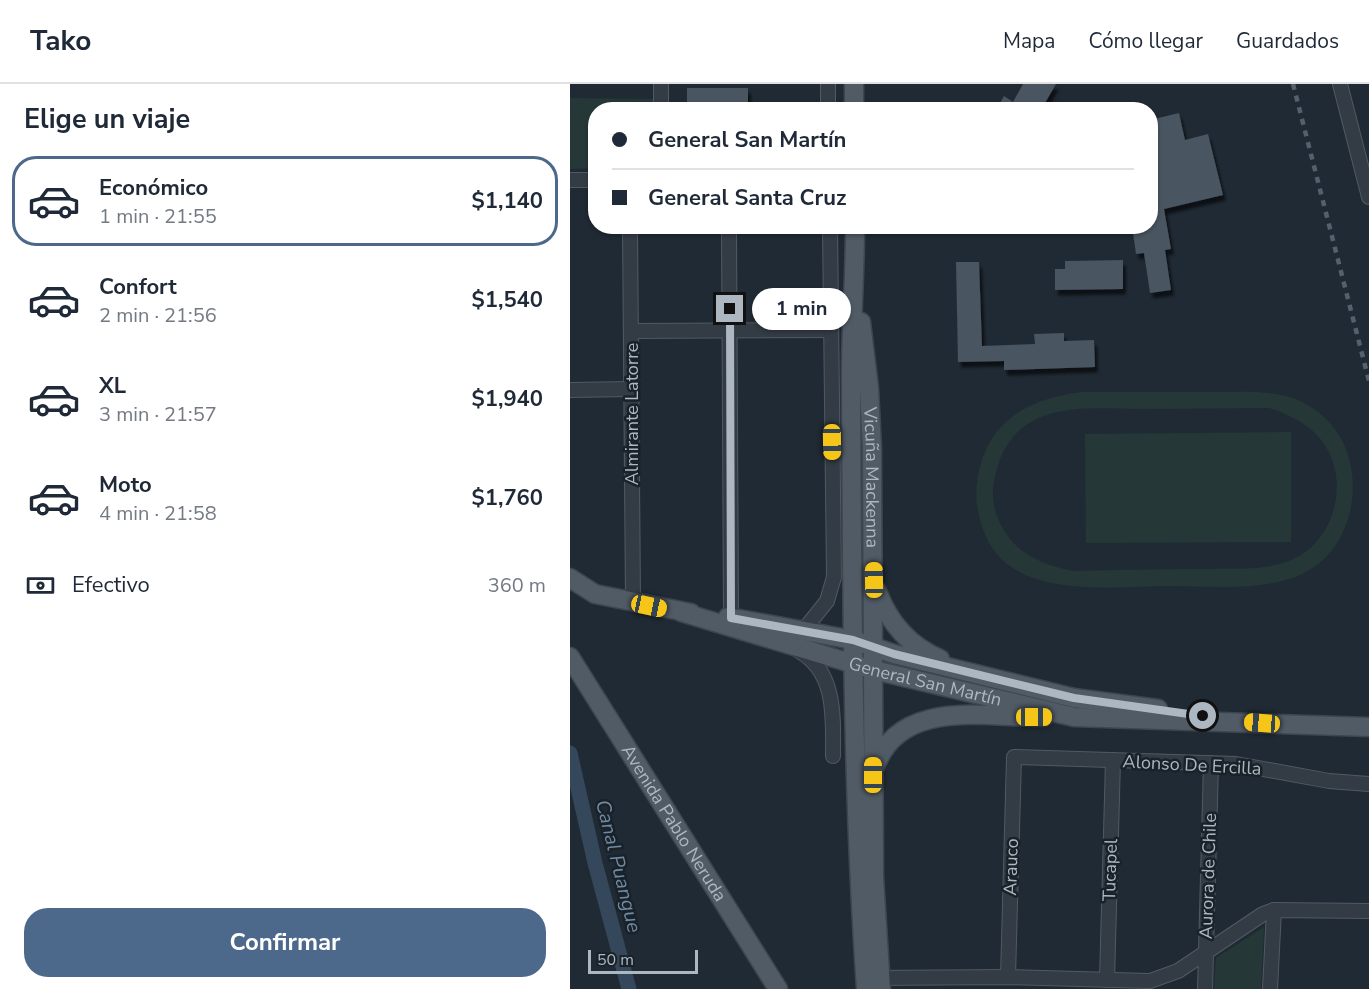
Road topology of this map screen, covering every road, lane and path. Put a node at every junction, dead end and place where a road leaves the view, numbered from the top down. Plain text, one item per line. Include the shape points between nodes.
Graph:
1 (661, 84) edge
2 (828, 84) edge
3 (854, 84) edge
4 (1340, 84) edge
5 (661, 102) edge
6 (828, 102) edge
7 (854, 102) edge
8 (570, 180) edge
9 (588, 180) edge
10 (1369, 196) edge
11 (630, 234) edge
12 (729, 234) edge
13 (830, 234) edge
14 (855, 234) edge
15 (856, 290) junction
16 (730, 330) junction
17 (831, 330) junction
18 (631, 331) junction
19 (631, 389) junction
20 (570, 390) edge
21 (570, 578) edge
22 (874, 580) junction
23 (595, 594) junction
24 (572, 596) edge
25 (633, 602) junction
26 (681, 612) junction
27 (731, 618) junction
28 (802, 631) junction
29 (853, 640) junction
30 (874, 647) junction
31 (795, 648) junction
32 (570, 657) edge
33 (853, 664) junction
34 (874, 670) junction
35 (967, 670) junction
36 (1074, 717) junction
37 (1246, 722) junction
38 (1369, 727) edge
39 (833, 756) dead end
40 (1014, 757) joint
41 (1113, 760) junction
42 (1211, 763) junction
43 (873, 775) junction
44 (1369, 784) edge
45 (1275, 910) junction
46 (1369, 911) edge
47 (1206, 952) junction
48 (1008, 977) junction
49 (1107, 980) junction
50 (1036, 983) edge
51 (873, 984) edge
52 (778, 989) edge
53 (1205, 989) edge
54 (1270, 989) edge

1 - 5 street
2 - 6 street
3 - 7 main road
4 - 10 street
8 - 9 street
11 - 18 street, Almirante Latorre
12 - 16 street
13 - 17 street, Vicuña Mackenna
14 - 15 main road, Vicuña Mackenna
15 - 22 main road, Vicuña Mackenna via 869,388
15 - 29 main road, Vicuña Mackenna via 851,374
16 - 17 street
16 - 18 street
16 - 27 street
17 - 28 street, Vicuña Mackenna via 834,577 827,601
18 - 19 street, Almirante Latorre
19 - 20 street
19 - 25 street, Almirante Latorre
21 - 23 main road, General San Martín
22 - 30 main road, Vicuña Mackenna
22 - 35 main road via 887,615 905,636 934,656
23 - 24 main road, General San Martín
23 - 25 main road, General San Martín
25 - 26 main road, General San Martín
26 - 27 main road, General San Martín
26 - 31 main road, General San Martín
27 - 28 main road, General San Martín
28 - 29 main road, General San Martín
29 - 30 main road, General San Martín
29 - 33 main road, Vicuña Mackenna
30 - 34 main road, Vicuña Mackenna
30 - 35 main road, General San Martín
31 - 33 main road, General San Martín
31 - 39 street via 808,656 829,689
32 - 52 main road, Avenida Pablo Neruda
33 - 34 main road, General San Martín
33 - 51 main road, Vicuña Mackenna via 857,861
34 - 36 main road, General San Martín
34 - 43 main road, Vicuña Mackenna
35 - 37 main road, General San Martín via 1074,698
36 - 37 main road, General San Martín
36 - 43 main road via 925,719 890,742
37 - 38 main road, General San Martín
40 - 41 street, Alonso De Ercilla
40 - 48 street, Arauco
41 - 42 street, Alonso De Ercilla
41 - 49 street, Tucapel
42 - 44 street, Alonso De Ercilla
42 - 47 street, Aurora de Chile
43 - 51 main road, Vicuña Mackenna
45 - 46 street
45 - 47 street
45 - 54 street
47 - 49 street via 1159,980
47 - 53 street, Aurora de Chile
48 - 50 street
48 - 51 street
49 - 50 street

